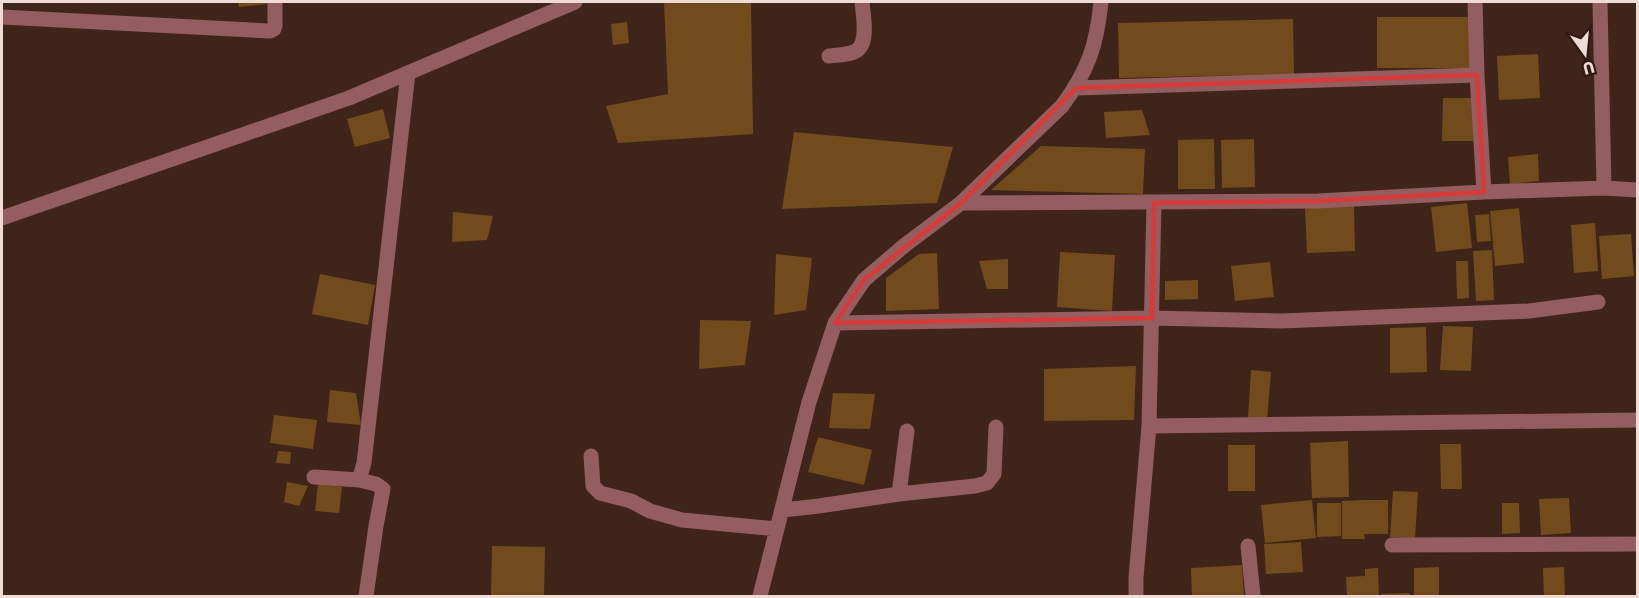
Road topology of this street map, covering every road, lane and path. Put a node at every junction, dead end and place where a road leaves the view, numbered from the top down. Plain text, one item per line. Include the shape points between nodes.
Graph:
1 (275, 2) edge
2 (575, 2) edge
3 (862, 2) edge
4 (1101, 2) edge
5 (1475, 2) edge
6 (1600, 2) edge
7 (2, 17) edge
8 (829, 56) dead end
9 (408, 74) junction
10 (1477, 75) junction
11 (1076, 88) junction
12 (1604, 188) junction
13 (1638, 190) edge
14 (1484, 192) junction
15 (962, 203) junction
16 (1154, 203) junction
17 (2, 218) edge
18 (1598, 302) dead end
19 (1152, 318) junction
20 (835, 323) junction
21 (1638, 420) edge
22 (1149, 426) junction
23 (996, 427) dead end
24 (907, 431) dead end
25 (591, 456) dead end
26 (314, 477) dead end
27 (359, 480) junction
28 (899, 494) junction
29 (783, 510) junction
30 (777, 529) junction
31 (1638, 544) edge
32 (1392, 545) dead end
33 (1248, 546) dead end
34 (366, 597) edge
35 (760, 597) edge
36 (1137, 597) edge
37 (1253, 597) edge

1 - 7 street via 275,25 270,31
2 - 9 street
3 - 8 street via 863,43 853,52
4 - 11 street via 1091,57
5 - 10 street
6 - 12 street
9 - 17 street
9 - 27 street
10 - 11 street
10 - 14 street
11 - 15 street
12 - 13 street
12 - 14 street
14 - 16 street via 1318,201
15 - 16 street
15 - 20 street via 864,280
16 - 19 street
18 - 19 street via 1528,310 1281,321
19 - 20 street
19 - 22 street
20 - 29 street via 809,402
21 - 22 street
22 - 36 street
23 - 28 street via 994,474 987,483
24 - 28 street
25 - 30 street via 593,486 600,493 682,520
26 - 27 street
27 - 34 street via 383,489
28 - 29 street
29 - 30 street
30 - 35 street
31 - 32 street
33 - 37 street

